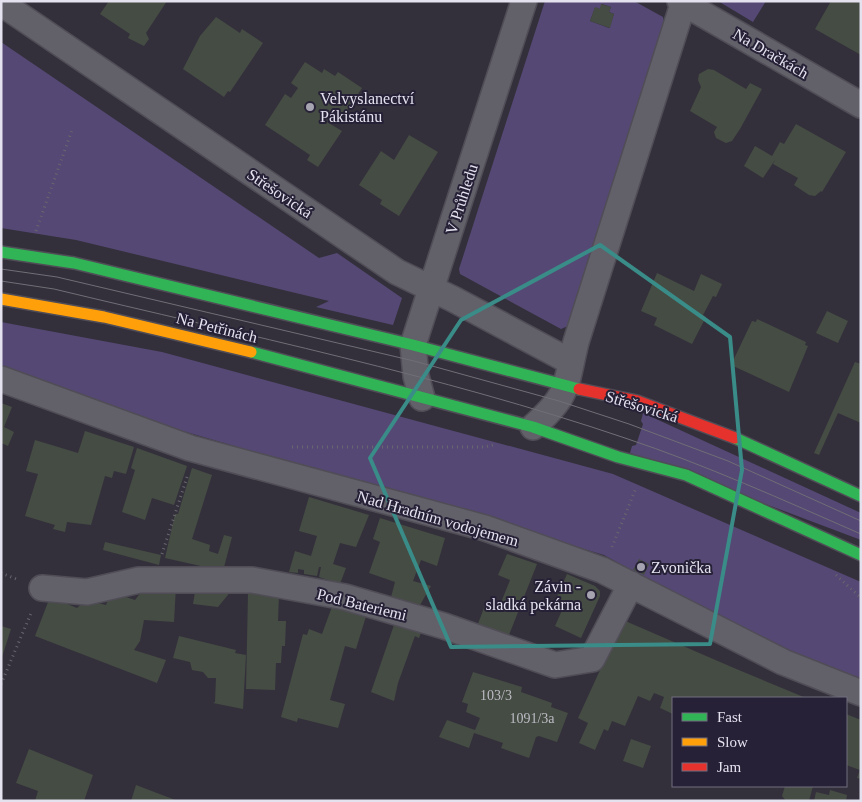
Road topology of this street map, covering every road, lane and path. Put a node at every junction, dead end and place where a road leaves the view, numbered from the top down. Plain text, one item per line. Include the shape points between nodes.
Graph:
1 (524, 1) edge
2 (683, 2) edge
3 (1, 3) edge
4 (861, 105) edge
5 (72, 130) dead end
6 (33, 238) dead end
7 (1, 252) edge
8 (431, 290) junction
9 (1, 299) edge
10 (414, 345) junction
11 (571, 362) junction
12 (1, 379) edge
13 (567, 386) junction
14 (422, 398) junction
15 (534, 427) junction
16 (494, 445) dead end
17 (287, 447) dead end
18 (637, 488) dead end
19 (180, 496) dead end
20 (861, 496) edge
21 (861, 554) edge
22 (164, 559) dead end
23 (602, 570) junction
24 (631, 584) junction
25 (42, 588) joint
26 (1, 684) edge
27 (861, 692) edge

1 - 8 street, V Průhledu
2 - 4 street, Na Dračkách
2 - 11 street
3 - 8 street, Střešovická via 397,272
5 - 6 path
7 - 10 street, Na Petřinách via 74,263
8 - 10 street, V Průhledu
8 - 11 street, Střešovická
9 - 14 street, Na Petřinách via 104,317
10 - 13 street, Střešovická
10 - 14 street, V Průhledu via 416,376
11 - 13 street
12 - 23 street, Nad Hradním vodojemem via 190,448 485,528
13 - 15 street via 559,402
13 - 20 street, Střešovická via 637,401 724,433
14 - 15 street
15 - 21 street via 618,457 686,475
16 - 17 path
18 - 23 path
19 - 22 path via 162,553
23 - 24 street, Nad Hradním vodojemem
24 - 25 street, Pod Bateriemi via 592,658 555,666 444,626 345,597 252,580 139,580 87,592
24 - 27 street, Nad Hradním vodojemem via 783,662
25 - 26 path

